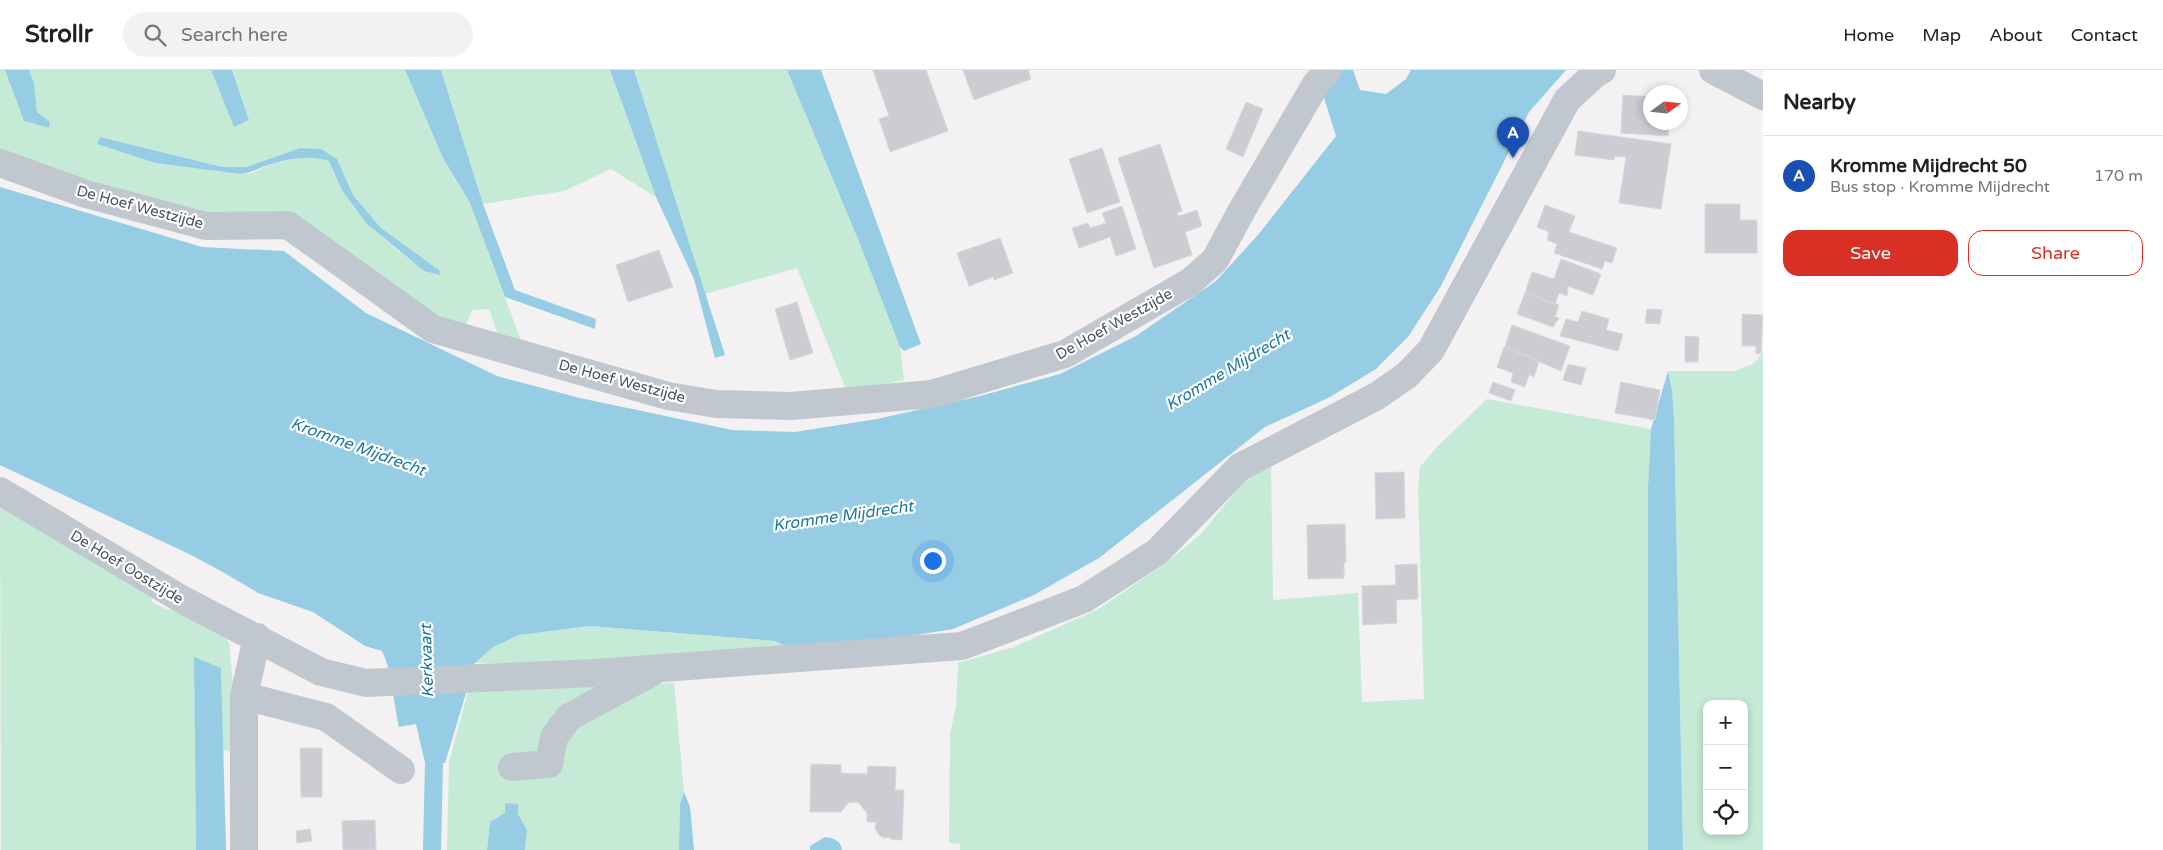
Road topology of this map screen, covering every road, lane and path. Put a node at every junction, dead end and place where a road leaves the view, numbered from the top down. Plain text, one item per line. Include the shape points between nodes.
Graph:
1 (1602, 70) edge
2 (1713, 70) edge
3 (1322, 77) edge
4 (1763, 96) edge
5 (0, 163) edge
6 (0, 491) edge
7 (257, 637) junction
8 (661, 668) junction
9 (244, 696) junction
10 (512, 767) dead end
11 (401, 770) dead end
12 (244, 850) edge

1 - 8 street via 1567,100 1431,350 1407,375 1376,396 1240,467 1157,552 1092,594 962,646
2 - 4 street
3 - 5 street, De Hoef Westzijde via 1215,260 1190,282 1065,354 932,394 791,406 716,404 668,396 433,329 288,225 206,226 86,194
6 - 7 street, De Hoef Oostzijde via 183,600
7 - 8 street via 321,672 366,683
7 - 9 street
8 - 10 street via 570,717 554,737 548,764
9 - 11 street via 326,716
9 - 12 street

